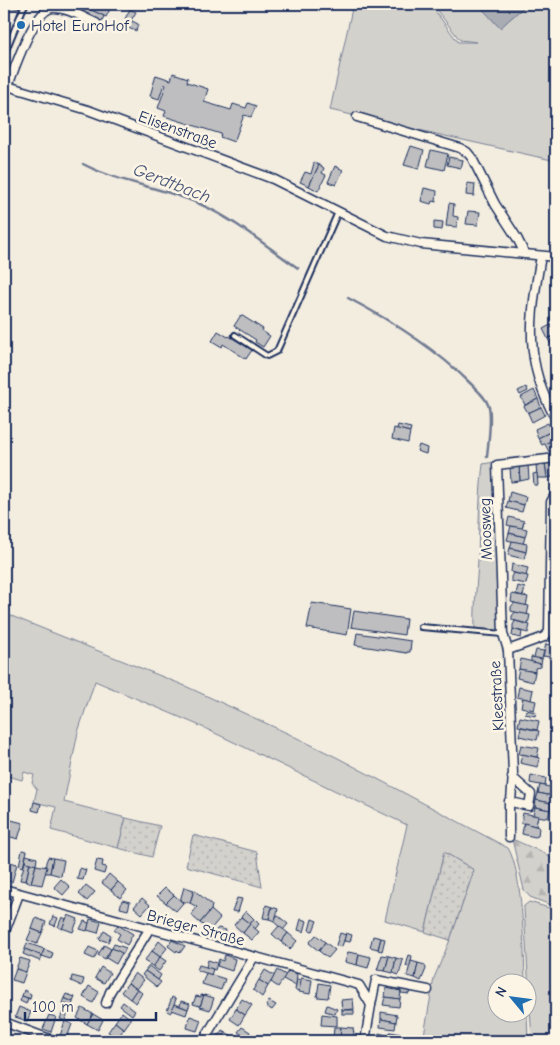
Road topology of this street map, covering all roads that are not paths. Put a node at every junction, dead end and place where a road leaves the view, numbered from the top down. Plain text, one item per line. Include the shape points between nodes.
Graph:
1 (12, 4) edge
2 (25, 4) edge
3 (58, 6) edge
4 (46, 8) edge
5 (96, 23) dead end
6 (6, 44) edge
7 (4, 55) edge
8 (6, 86) edge
9 (357, 117) dead end
10 (338, 212) junction
11 (525, 254) junction
12 (541, 256) junction
13 (556, 257) edge
14 (235, 335) dead end
15 (556, 419) edge
16 (556, 458) edge
17 (556, 493) edge
18 (422, 626) dead end
19 (553, 633) edge
20 (503, 634) junction
21 (508, 650) junction
22 (512, 777) junction
23 (511, 802) junction
24 (509, 837) dead end
25 (4, 889) edge
26 (19, 894) junction
27 (150, 928) junction
28 (4, 934) edge
29 (254, 957) junction
30 (428, 990) dead end
31 (106, 1003) dead end
32 (371, 1005) junction
33 (4, 1022) edge
34 (55, 1041) edge
35 (203, 1041) edge
36 (364, 1041) edge

1 - 2 lane
2 - 6 lane
3 - 4 street
3 - 5 street
4 - 8 street via 34,24
6 - 7 lane
8 - 10 street, Elisenstraße via 88,110 273,179
9 - 11 street via 467,152
10 - 11 street, Elisenstraße via 398,239
10 - 14 lane via 277,350 267,356
11 - 12 street, Elisenstraße
12 - 13 street, Elisenstraße
12 - 15 street via 532,322 532,355 541,388
16 - 20 street, Moosweg via 497,465
17 - 19 street, Kleestraße via 551,502
18 - 20 lane
19 - 21 street, Kleestraße
20 - 21 street, Moosweg
21 - 22 street, Kleestraße
22 - 23 street, Kleestraße
22 - 23 street via 531,794 529,806
23 - 24 street, Kleestraße
25 - 26 street, Brieger Straße
26 - 27 street, Brieger Straße
26 - 28 street
27 - 29 street, Brieger Straße
27 - 31 street
29 - 32 street, Brieger Straße via 359,985
29 - 35 street
30 - 32 street via 376,980
32 - 36 street
33 - 34 street

